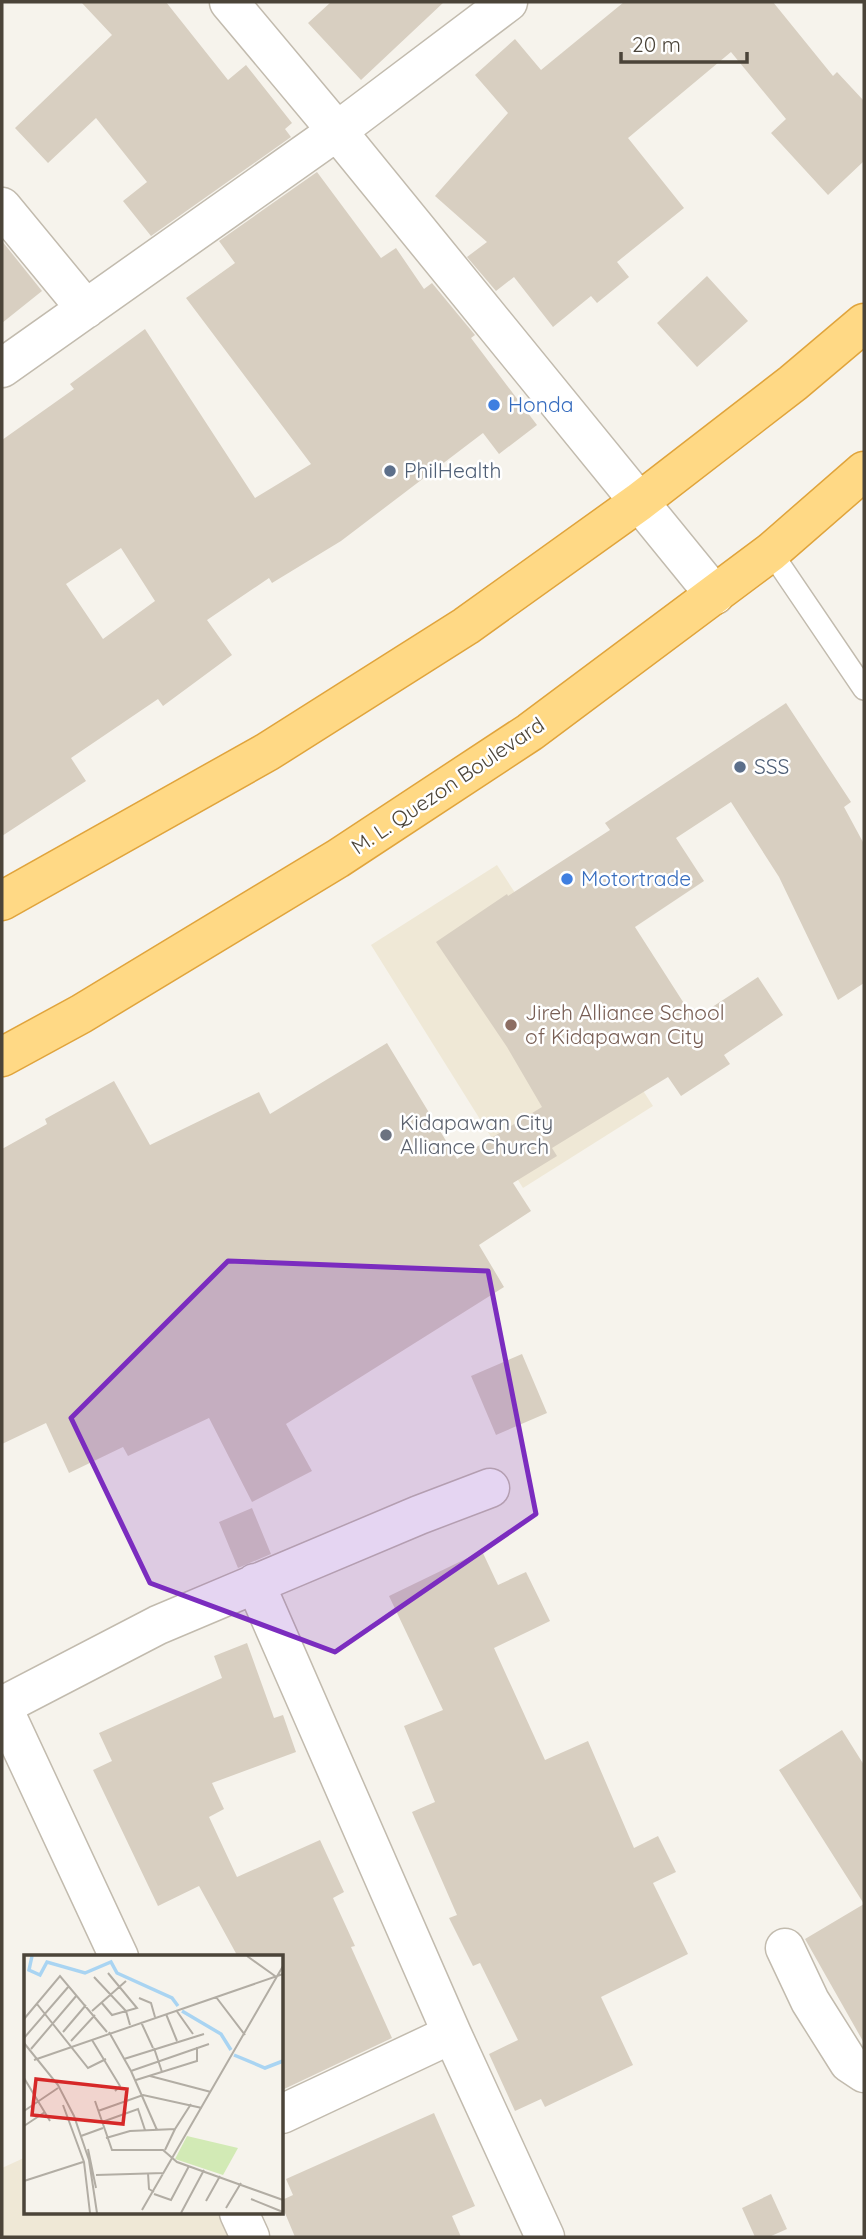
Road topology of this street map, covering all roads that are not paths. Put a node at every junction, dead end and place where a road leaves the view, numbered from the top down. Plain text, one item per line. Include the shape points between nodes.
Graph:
1 (229, 2) edge
2 (508, 2) edge
3 (337, 131) junction
4 (2, 207) edge
5 (86, 309) junction
6 (864, 323) edge
7 (2, 368) edge
8 (864, 471) edge
9 (639, 502) junction
10 (771, 552) junction
11 (715, 595) junction
12 (864, 689) edge
13 (2, 901) edge
14 (2, 1057) edge
15 (490, 1488) dead end
16 (256, 1583) junction
17 (2, 1706) edge
18 (785, 1948) dead end
19 (118, 1955) edge
20 (452, 2035) junction
21 (864, 2073) edge
22 (284, 2113) edge
23 (239, 2214) edge
24 (250, 2237) edge
25 (545, 2237) edge

1 - 3 street
2 - 3 street
3 - 5 street
3 - 9 street
4 - 5 street
5 - 7 street
6 - 9 highway
8 - 10 highway, M. L. Quezon Boulevard
9 - 11 street
9 - 13 highway via 466,626 267,752
10 - 11 highway, M. L. Quezon Boulevard
10 - 12 lane
11 - 14 highway, M. L. Quezon Boulevard via 530,732 337,859
15 - 16 street
16 - 17 street via 158,1625
16 - 20 street
17 - 19 street
18 - 21 street via 810,2001 849,2063
20 - 22 street
20 - 25 street
23 - 24 street

